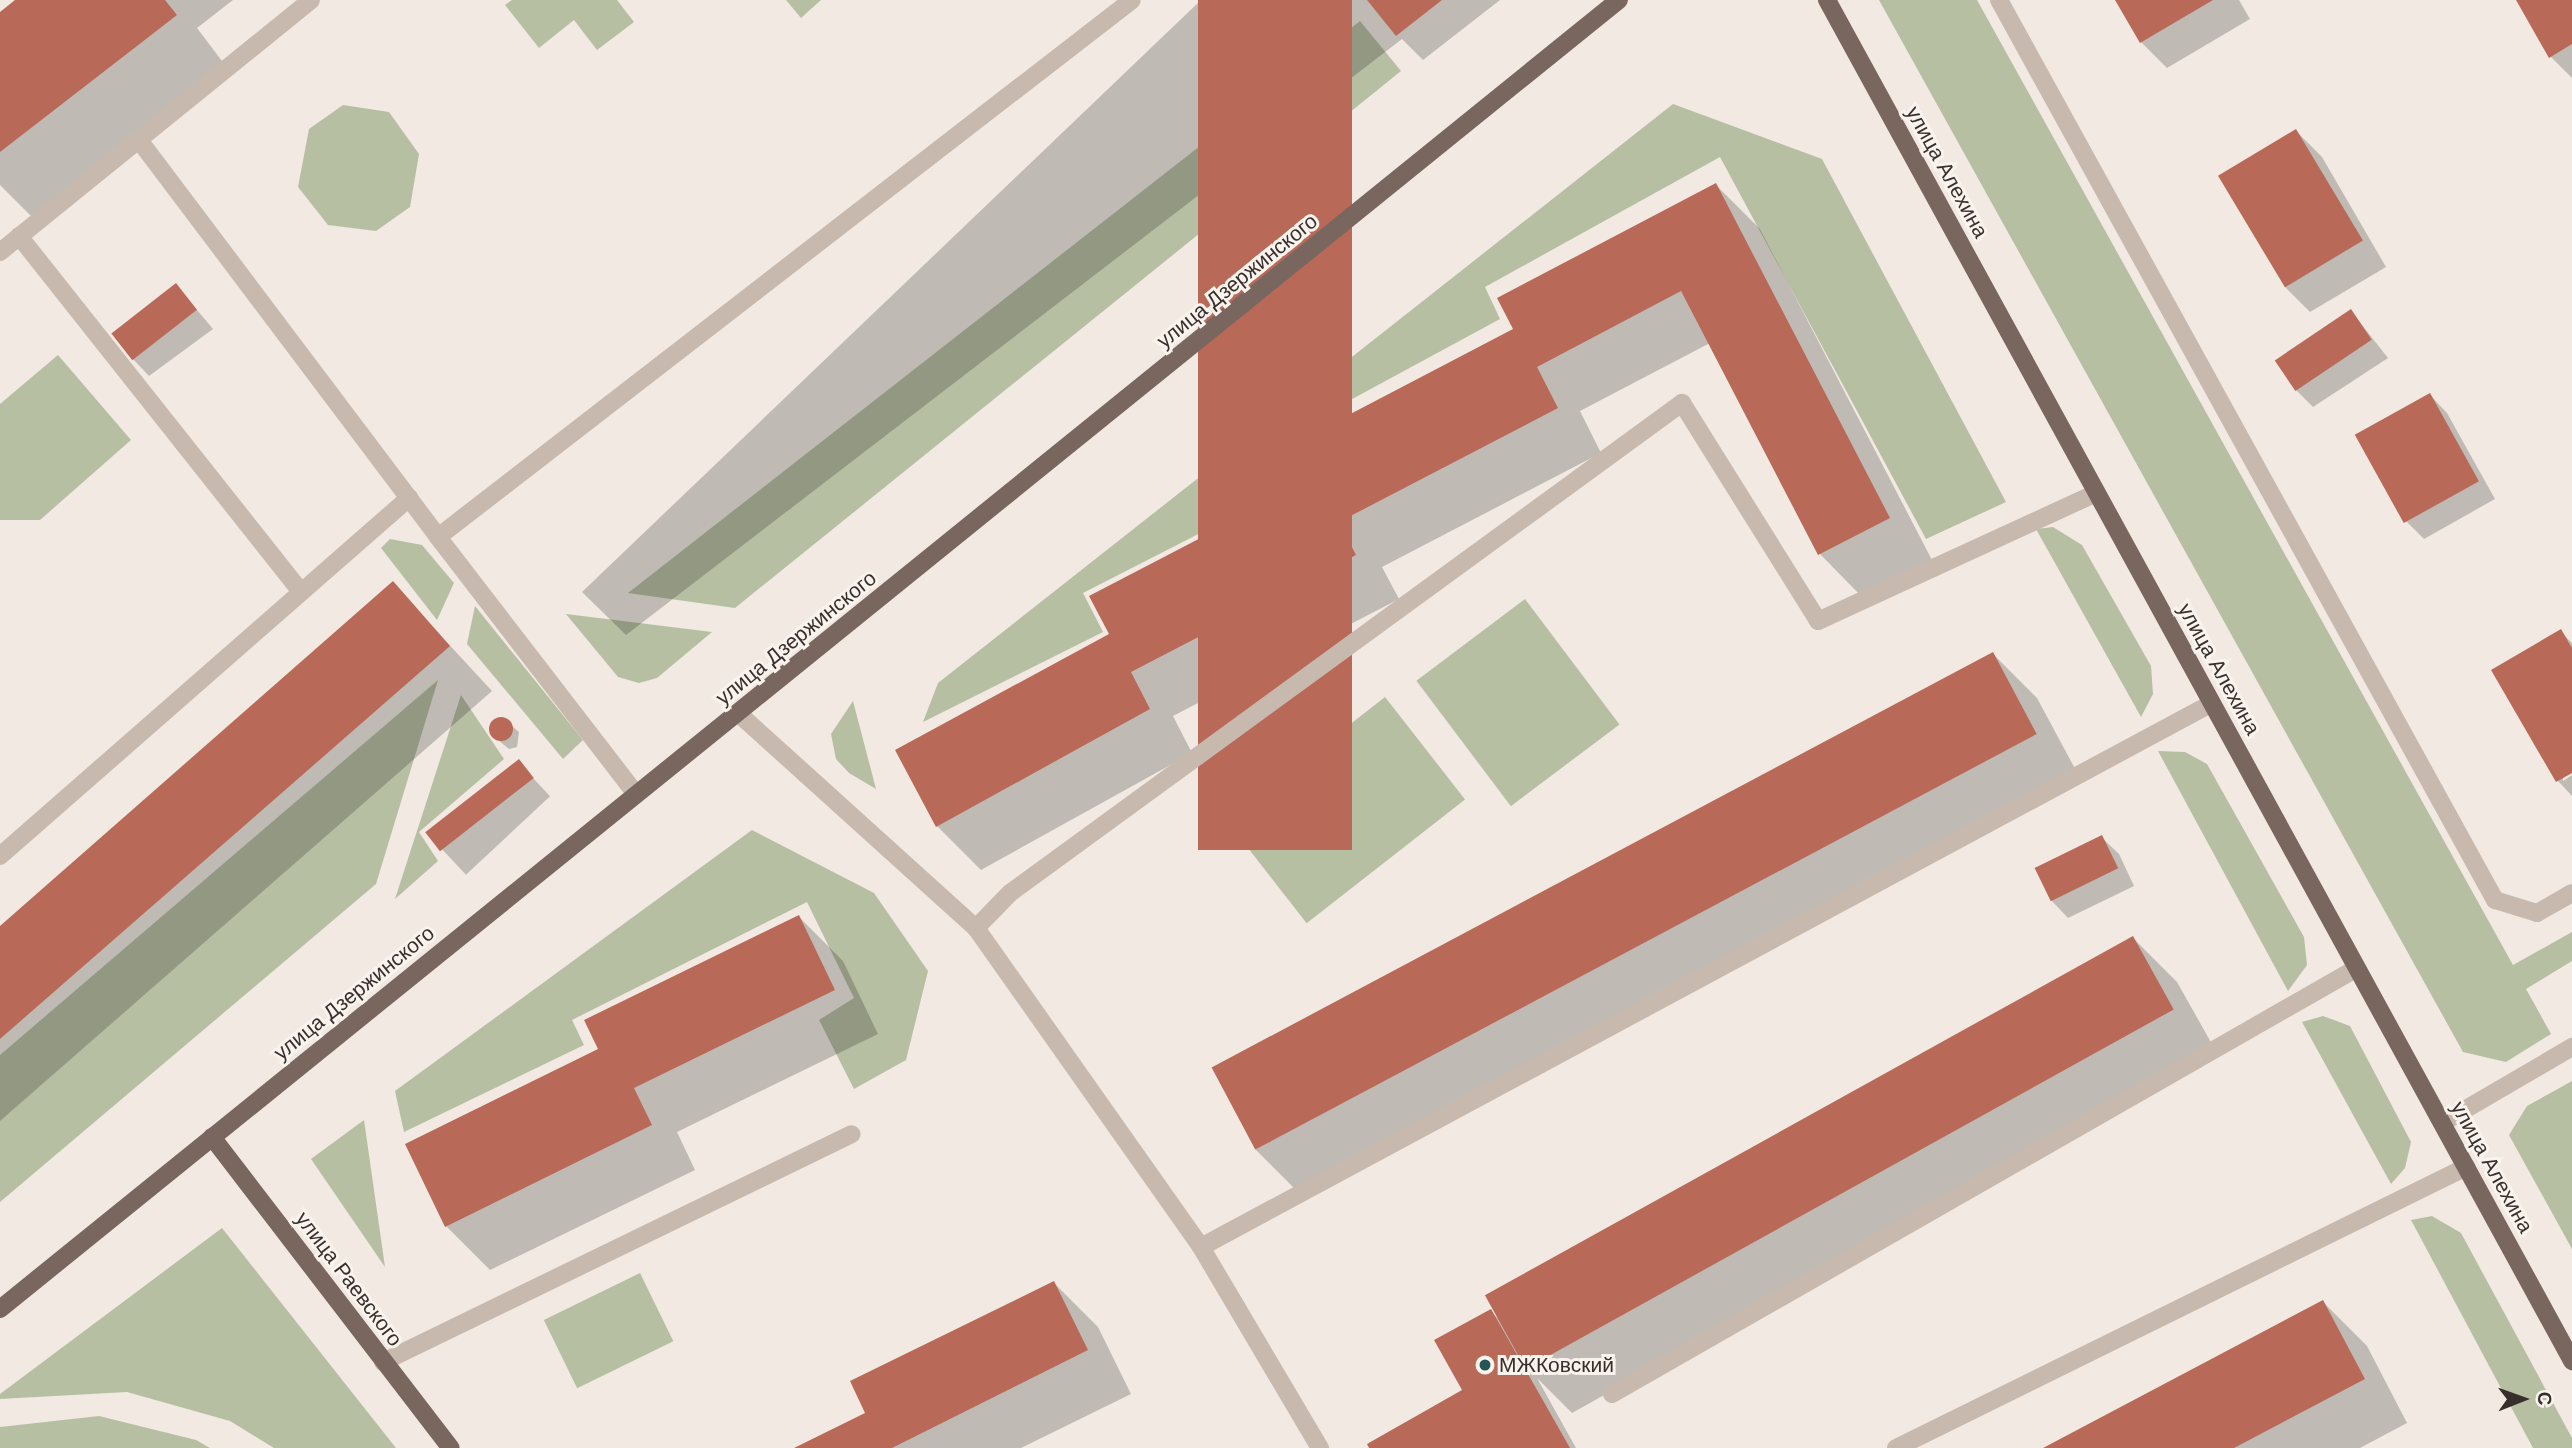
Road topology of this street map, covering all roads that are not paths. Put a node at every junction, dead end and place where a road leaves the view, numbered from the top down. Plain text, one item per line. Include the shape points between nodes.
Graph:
1 (311, 0) edge
2 (1132, 0) edge
3 (1619, 0) edge
4 (1826, 0) edge
5 (1999, 0) edge
6 (139, 140) junction
7 (19, 236) junction
8 (0, 251) edge
9 (2096, 493) junction
10 (408, 498) junction
11 (438, 537) junction
12 (300, 590) junction
13 (2212, 702) junction
14 (739, 714) junction
15 (636, 794) junction
16 (0, 856) edge
17 (2572, 893) edge
18 (976, 928) junction
19 (2357, 968) junction
20 (2572, 1047) edge
21 (2442, 1123) junction
22 (852, 1134) dead end
23 (212, 1137) junction
24 (2466, 1167) junction
25 (1202, 1247) junction
26 (0, 1309) edge
27 (2570, 1352) edge
28 (383, 1362) junction
29 (1612, 1394) dead end
30 (451, 1448) edge
31 (1320, 1448) edge
32 (1896, 1448) edge

1 - 6 street
2 - 11 street
3 - 14 main road, улица Дзержинского
4 - 9 main road, улица Алехина
5 - 17 street via 2495,900 2537,913
6 - 7 street
6 - 10 street
7 - 8 street
7 - 12 street
9 - 13 main road, улица Алехина
9 - 18 street via 1818,621 1682,403 1021,885
10 - 11 street
10 - 12 street
11 - 15 street
12 - 16 street
13 - 19 main road, улица Алехина
13 - 25 street
14 - 15 main road, улица Дзержинского
14 - 18 street
15 - 23 main road, улица Дзержинского
18 - 25 street
19 - 21 main road, улица Алехина
19 - 29 street
20 - 21 street
21 - 24 main road, улица Алехина
22 - 28 street
23 - 26 main road, улица Дзержинского
23 - 28 main road, улица Раевского
24 - 27 main road, улица Алехина
24 - 32 street
25 - 31 street
28 - 30 main road, улица Раевского

